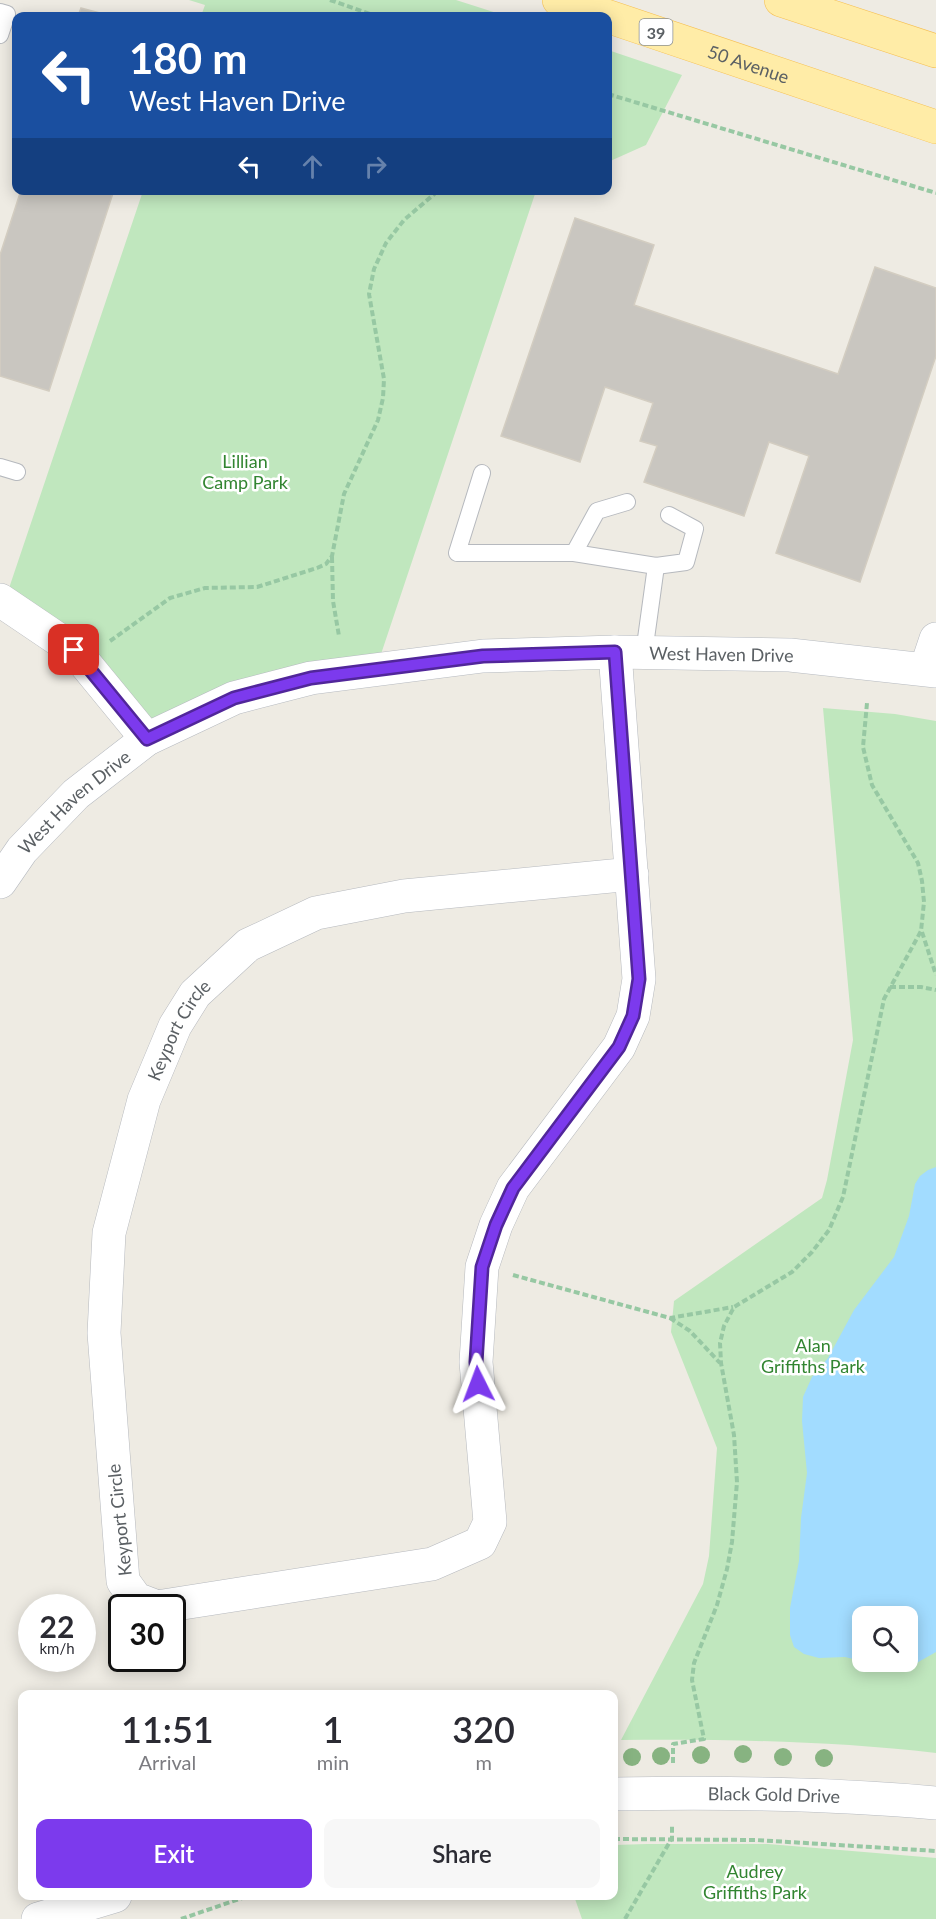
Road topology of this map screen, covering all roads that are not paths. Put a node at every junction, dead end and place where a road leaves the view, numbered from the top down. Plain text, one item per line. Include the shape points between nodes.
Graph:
1 (559, 0) edge
2 (781, 0) edge
3 (0, 12) edge
4 (595, 12) edge
5 (612, 18) edge
6 (0, 35) edge
7 (936, 51) edge
8 (936, 127) edge
9 (0, 467) edge
10 (17, 472) dead end
11 (482, 473) dead end
12 (627, 502) dead end
13 (669, 515) dead end
14 (574, 554) junction
15 (656, 566) junction
16 (0, 600) edge
17 (629, 652) junction
18 (933, 660) edge
19 (147, 739) junction
20 (632, 874) junction
21 (0, 882) edge
22 (618, 1794) edge
23 (936, 1803) edge
24 (102, 1900) edge
25 (38, 1919) edge

1 - 4 main road, 50 Avenue / 39
2 - 7 main road
3 - 6 lane via 7,14
5 - 8 main road, 50 Avenue / 39
9 - 10 lane
11 - 14 lane via 457,553
12 - 14 lane via 597,511
13 - 15 lane via 695,529 686,562
14 - 15 lane
15 - 17 lane
16 - 19 street via 74,650
17 - 18 street, West Haven Drive
17 - 19 street, West Haven Drive via 483,656 311,678 234,698
17 - 20 street, Keyport Circle
19 - 21 street, West Haven Drive via 76,794 22,850
20 - 20 street, Keyport Circle via 639,979 633,1016 619,1047 513,1188 482,1267 476,1362 490,1522 480,1543 432,1564 157,1607 136,1599 123,1581 104,1334 110,1233 144,1100 175,1026 195,994 248,945 316,913 404,896
22 - 23 street, Black Gold Drive via 808,1794
24 - 25 street

